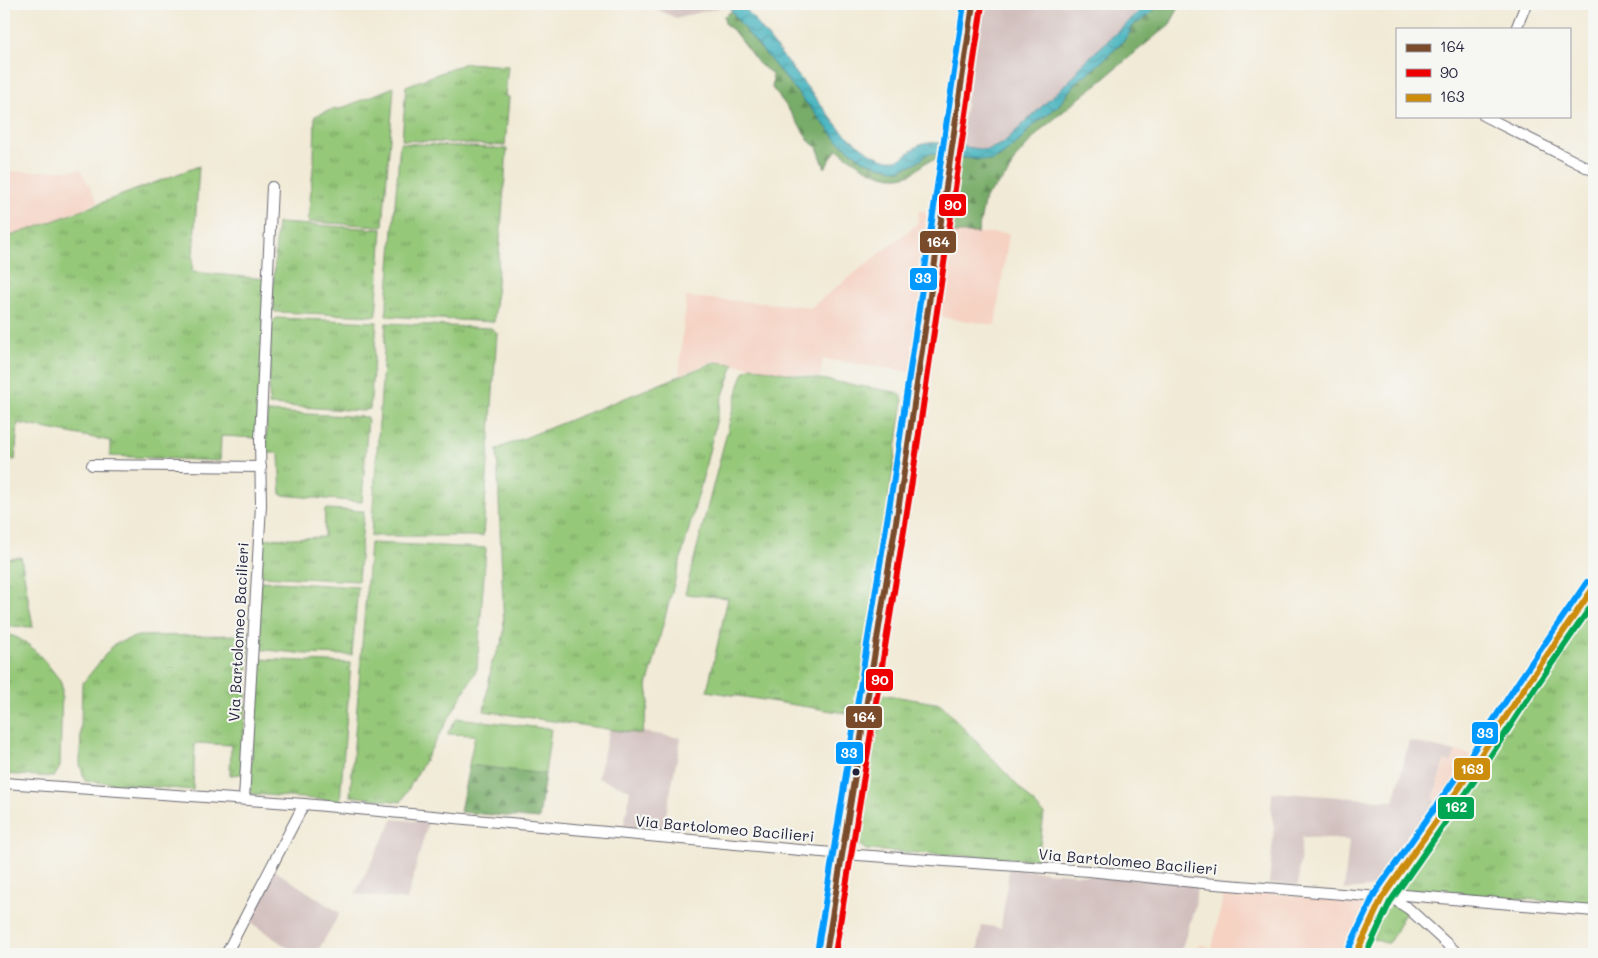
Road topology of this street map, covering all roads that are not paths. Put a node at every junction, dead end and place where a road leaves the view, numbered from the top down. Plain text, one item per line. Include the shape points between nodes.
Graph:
1 (973, 4) edge
2 (1526, 4) edge
3 (1516, 28) edge
4 (1488, 118) edge
5 (1594, 171) edge
6 (272, 187) dead end
7 (92, 465) dead end
8 (261, 467) junction
9 (1594, 587) edge
10 (4, 783) edge
11 (244, 799) junction
12 (304, 804) junction
13 (843, 854) junction
14 (1387, 898) junction
15 (1594, 910) edge
16 (226, 954) edge
17 (826, 954) edge
18 (1356, 954) edge
19 (1458, 954) edge

1 - 13 main road
2 - 3 street
4 - 5 street
6 - 8 street, Via Bartolomeo Bacilieri
7 - 8 street
8 - 11 street, Via Bartolomeo Bacilieri
9 - 14 main road
10 - 11 street, Via Bartolomeo Bacilieri
11 - 12 street, Via Bartolomeo Bacilieri
12 - 13 street, Via Bartolomeo Bacilieri
12 - 16 street
13 - 14 street, Via Bartolomeo Bacilieri
13 - 17 main road
14 - 15 street, Via Bartolomeo Bacilieri via 1404,896
14 - 18 main road
14 - 19 street via 1408,909

